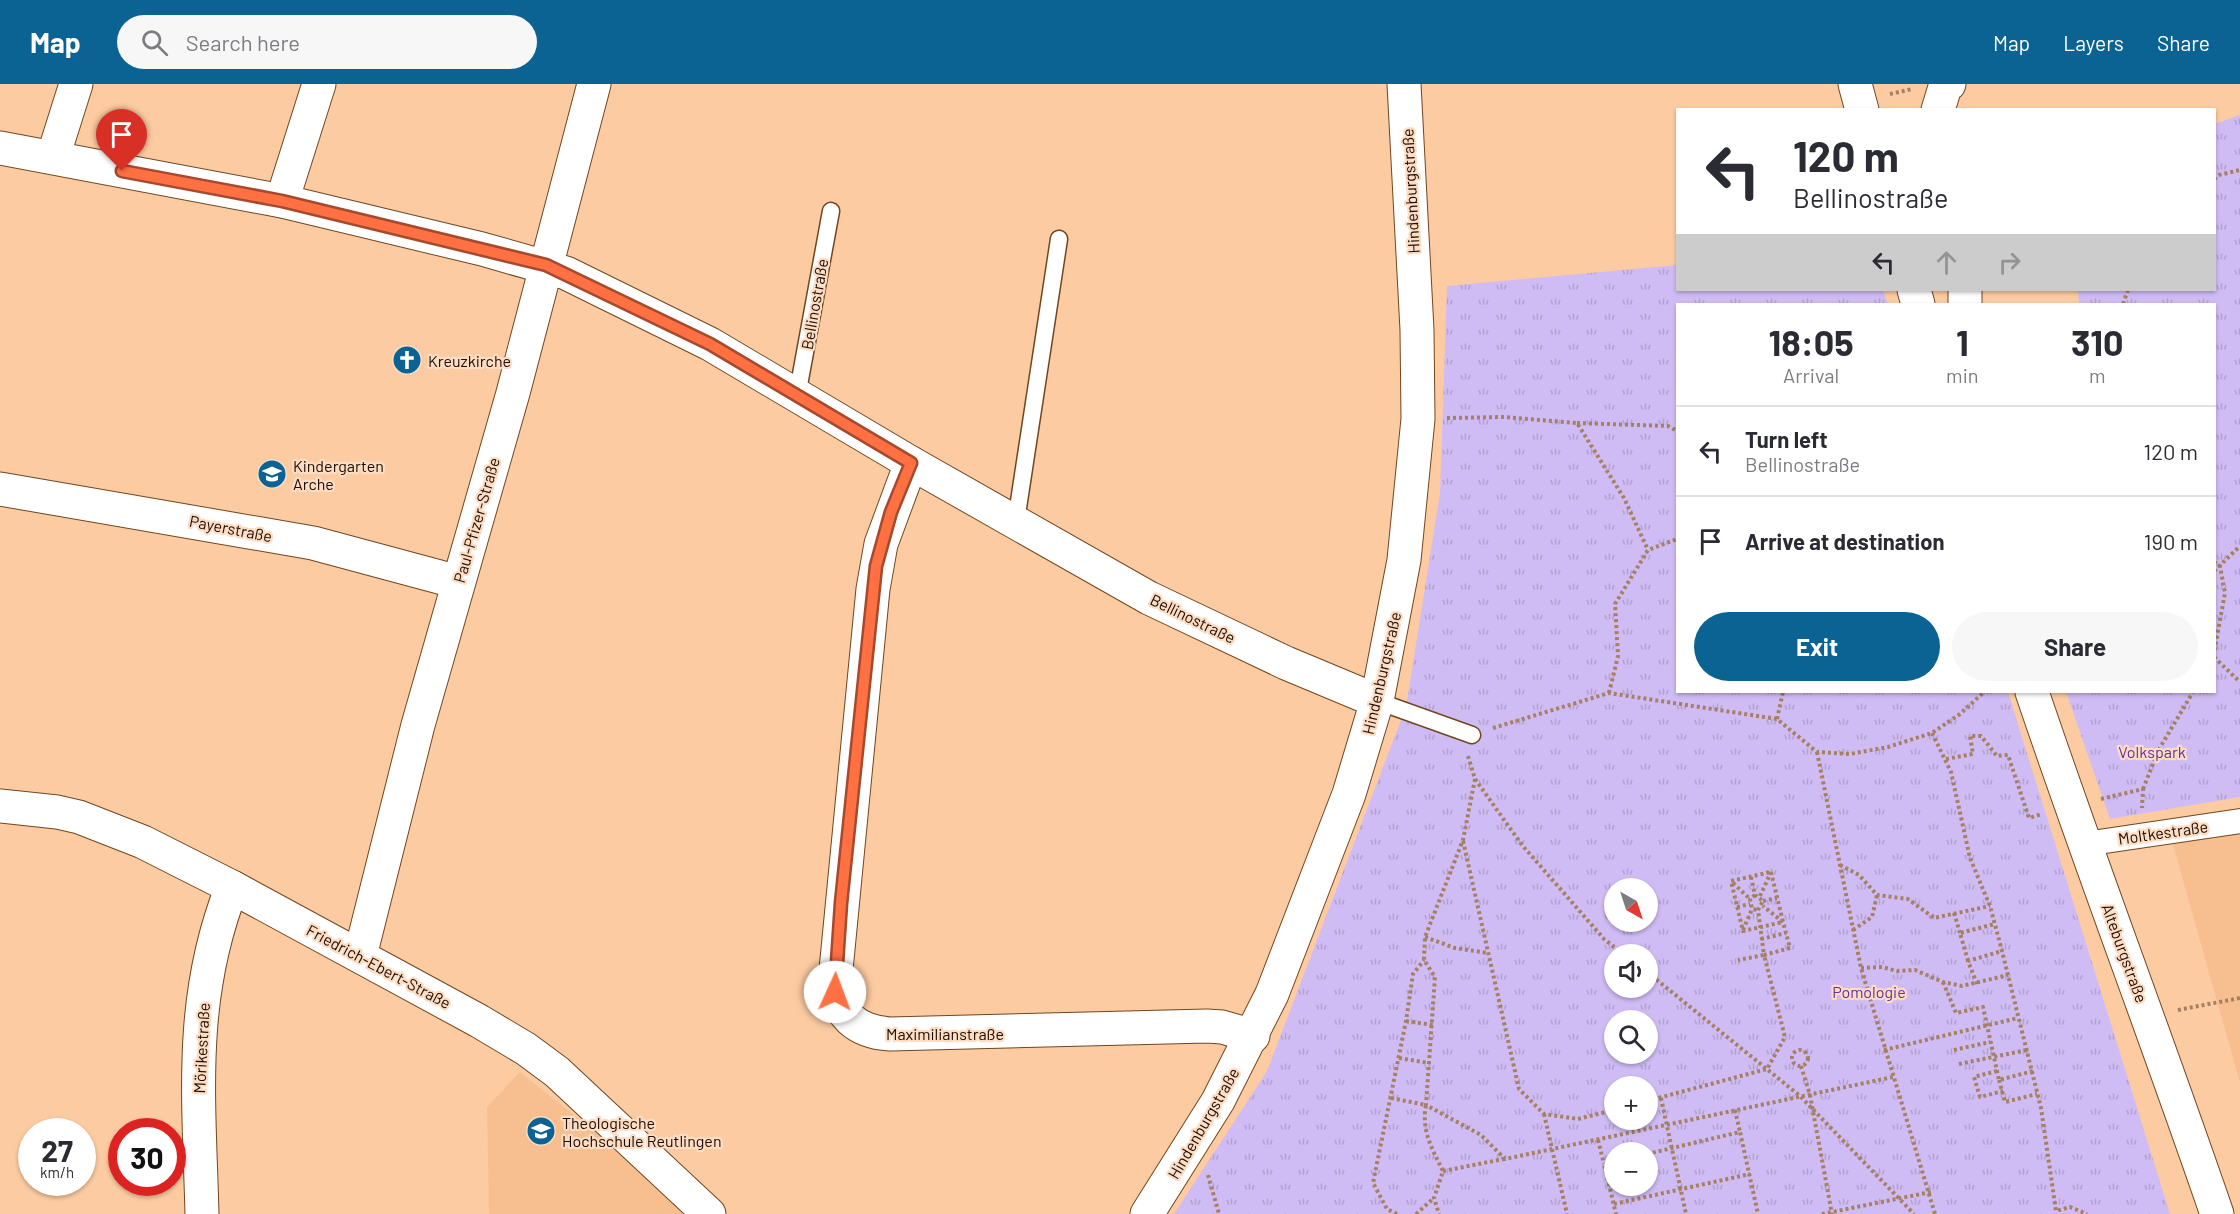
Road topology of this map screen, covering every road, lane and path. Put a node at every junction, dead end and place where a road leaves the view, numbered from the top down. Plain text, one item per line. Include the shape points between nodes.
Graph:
1 (76, 84) edge
2 (319, 84) edge
3 (594, 84) edge
4 (1404, 84) edge
5 (1855, 84) edge
6 (1949, 84) edge
7 (1927, 99) edge
8 (1875, 102) edge
9 (0, 148) edge
10 (53, 157) junction
11 (2240, 170) edge
12 (2216, 177) edge
13 (282, 201) junction
14 (831, 212) dead end
15 (1059, 239) dead end
16 (546, 265) junction
17 (797, 396) junction
18 (1418, 419) junction
19 (1577, 423) junction
20 (1676, 430) edge
21 (911, 463) junction
22 (0, 489) edge
23 (1016, 521) junction
24 (1676, 539) edge
25 (2240, 546) edge
26 (1648, 549) junction
27 (2216, 563) edge
28 (2220, 566) junction
29 (2216, 570) edge
30 (458, 582) junction
31 (2216, 644) edge
32 (2216, 657) edge
33 (2240, 682) edge
34 (1609, 693) junction
35 (1783, 693) edge
36 (1983, 693) edge
37 (2032, 693) edge
38 (2192, 693) edge
39 (1377, 701) junction
40 (1777, 719) junction
41 (1932, 733) junction
42 (1472, 735) joint
43 (1817, 752) junction
44 (2008, 754) dead end
45 (1946, 759) junction
46 (2143, 789) dead end
47 (0, 806) edge
48 (2240, 821) edge
49 (1463, 840) junction
50 (2085, 844) junction
51 (1839, 864) junction
52 (1771, 872) junction
53 (1751, 876) junction
54 (1731, 881) junction
55 (232, 886) junction
56 (1877, 895) junction
57 (1758, 896) junction
58 (1778, 898) junction
59 (1750, 901) junction
60 (1763, 903) junction
61 (1990, 906) junction
62 (1737, 907) junction
63 (1752, 909) junction
64 (1758, 910) junction
65 (1954, 913) junction
66 (1783, 922) junction
67 (1995, 924) junction
68 (1762, 926) junction
69 (1853, 930) junction
70 (1743, 931) junction
71 (1786, 933) junction
72 (1960, 933) junction
73 (1425, 937) junction
74 (1761, 939) junction
75 (1610, 944) edge
76 (2002, 951) junction
77 (1488, 953) junction
78 (1764, 955) junction
79 (360, 956) junction
80 (1424, 960) junction
81 (1738, 960) dead end
82 (1968, 961) junction
83 (1861, 968) junction
84 (2008, 975) junction
85 (1658, 981) edge
86 (1943, 982) junction
87 (1977, 984) junction
88 (2240, 998) edge
89 (2148, 1017) junction
90 (2018, 1018) junction
91 (1406, 1020) junction
92 (1433, 1024) junction
93 (1987, 1026) junction
94 (1253, 1036) junction
95 (1990, 1042) junction
96 (1884, 1050) junction
97 (1954, 1050) dead end
98 (2027, 1050) junction
99 (1994, 1057) junction
100 (1399, 1058) junction
101 (1429, 1062) junction
102 (1959, 1064) dead end
103 (1801, 1066) junction
104 (1767, 1069) junction
105 (1997, 1071) junction
106 (2033, 1071) junction
107 (1893, 1077) junction
108 (1999, 1080) junction
109 (2003, 1091) junction
110 (2037, 1094) junction
111 (1809, 1095) junction
112 (1800, 1096) junction
113 (1391, 1098) junction
114 (1661, 1098) junction
115 (1658, 1099) edge
116 (1426, 1105) junction
117 (1812, 1108) junction
118 (1735, 1110) junction
119 (1604, 1112) edge
120 (1544, 1114) junction
121 (1666, 1125) junction
122 (1740, 1132) junction
123 (1598, 1140) junction
124 (1672, 1148) junction
125 (1553, 1150) junction
126 (1658, 1151) edge
127 (1505, 1159) junction
128 (1604, 1164) edge
129 (1443, 1171) junction
130 (1750, 1174) junction
131 (1681, 1190) junction
132 (1931, 1192) junction
133 (1612, 1196) edge
134 (1434, 1198) junction
135 (1900, 1198) junction
136 (1614, 1204) junction
137 (2054, 1212) edge
138 (1832, 1213) edge
139 (202, 1214) edge
140 (709, 1214) edge
141 (1147, 1214) edge
142 (1397, 1214) edge
143 (1416, 1214) edge
144 (1439, 1214) edge
145 (1567, 1214) edge
146 (1616, 1214) edge
147 (1686, 1214) edge
148 (1758, 1214) edge
149 (1822, 1214) edge
150 (1914, 1214) edge
151 (1935, 1214) edge
152 (2086, 1214) edge
153 (2217, 1214) edge

1 - 10 street
2 - 13 street
3 - 16 street, Paul-Pfizer-Straße
4 - 18 street, Hindenburgstraße
5 - 8 street
6 - 7 street
7 - 8 path
9 - 10 street, Bellinostraße
10 - 13 street, Bellinostraße
11 - 12 path
13 - 16 street, Bellinostraße
14 - 17 lane, Bellinostraße
15 - 23 lane
16 - 17 street, Bellinostraße via 664,320
16 - 30 street, Paul-Pfizer-Straße
17 - 21 street, Bellinostraße
18 - 19 path via 1506,417
18 - 39 street, Hindenburgstraße via 1404,560
19 - 20 path via 1668,426
19 - 26 path via 1624,498
21 - 23 street, Bellinostraße
21 - 94 street, Maximilianstraße via 884,533 873,589 835,980 838,1005 846,1017 875,1033 979,1034 1207,1026
22 - 30 street, Payerstraße via 313,543
23 - 39 street, Bellinostraße via 1195,621
24 - 26 path
25 - 28 path
26 - 34 path via 1615,604 1618,656
27 - 28 path
28 - 29 path
28 - 31 path via 2225,594
30 - 79 street, Paul-Pfizer-Straße
32 - 33 path
34 - 40 path
34 - 42 path
35 - 40 path
36 - 41 path
37 - 50 street, Alteburgstraße
38 - 46 path via 2158,751
39 - 42 lane
39 - 94 street, Hindenburgstraße via 1323,866
40 - 43 path
41 - 43 path via 1850,754
41 - 45 path
43 - 51 path
44 - 45 path via 1997,756 1981,736 1970,736 1973,754
45 - 61 path via 1970,858
47 - 55 street, Friedrich-Ebert-Straße via 79,817 143,842
48 - 50 street, Moltkestraße
49 - 73 path
49 - 75 path via 1475,779 1522,845
49 - 77 path
50 - 89 street, Alteburgstraße
51 - 56 path via 1859,875
51 - 69 path
52 - 53 path
52 - 57 path
52 - 58 path
53 - 54 path
53 - 57 path
54 - 59 path
54 - 62 path
55 - 79 street, Friedrich-Ebert-Straße
55 - 139 street, Mörikestraße via 213,946 198,1042
56 - 65 path via 1908,899 1934,918
56 - 69 path via 1872,917
57 - 59 path
57 - 60 path
58 - 60 path
58 - 66 path
59 - 62 path
59 - 63 path
60 - 64 path
60 - 66 path
61 - 65 path
61 - 67 path
62 - 70 path
63 - 64 path
63 - 70 path
64 - 68 path
65 - 72 path
66 - 68 path
66 - 71 path
67 - 72 path
67 - 76 path
68 - 70 path
68 - 74 path
69 - 83 path
71 - 74 path
71 - 78 path via 1790,948
72 - 82 path
73 - 77 path via 1455,948
73 - 80 path
74 - 78 path
76 - 82 path
76 - 84 path
77 - 120 path via 1519,1089
78 - 81 path
78 - 104 path via 1785,1037
79 - 140 street, Friedrich-Ebert-Straße via 526,1049
80 - 91 path via 1413,975
80 - 92 path via 1435,977
82 - 87 path
83 - 86 path via 1915,970
83 - 96 path
84 - 87 path
84 - 90 path
85 - 104 path
86 - 87 path
86 - 93 path via 1956,1013 1983,1007
88 - 89 path
89 - 153 street, Alteburgstraße
90 - 93 path
90 - 98 path
91 - 92 path
91 - 100 path
92 - 101 path
93 - 95 path
93 - 96 path
94 - 141 street, Hindenburgstraße via 1197,1137
95 - 97 path
95 - 99 path
96 - 107 path
98 - 99 path
98 - 106 path
99 - 102 path
99 - 105 path
100 - 101 path
100 - 113 path
101 - 116 path
103 - 103 path via 1792,1061 1797,1050 1808,1056
103 - 111 path
104 - 112 path
104 - 114 path
105 - 108 path
105 - 109 path via 1974,1077 1980,1098
106 - 108 path
106 - 110 path
107 - 111 path
107 - 132 path
108 - 109 path
109 - 110 path via 2005,1102
110 - 137 path
111 - 112 path
111 - 117 path
112 - 117 path
112 - 118 path
113 - 116 path
113 - 142 path via 1373,1183 1387,1209
114 - 115 path
114 - 121 path
116 - 127 path via 1481,1135
116 - 129 path via 1424,1121 1430,1145
117 - 135 path
117 - 138 path
118 - 121 path
118 - 122 path
119 - 120 path via 1578,1119
120 - 125 path
121 - 123 path
121 - 124 path
122 - 124 path
122 - 130 path
123 - 125 path
123 - 128 path
124 - 126 path
124 - 131 path
125 - 127 path
125 - 145 path
127 - 129 path
129 - 134 path
130 - 131 path
130 - 148 path
131 - 136 path
131 - 147 path
132 - 135 path
132 - 151 path
133 - 136 path
134 - 143 path
134 - 144 path
135 - 138 path
135 - 150 path
136 - 146 path
137 - 152 path via 2070,1207
138 - 149 path

